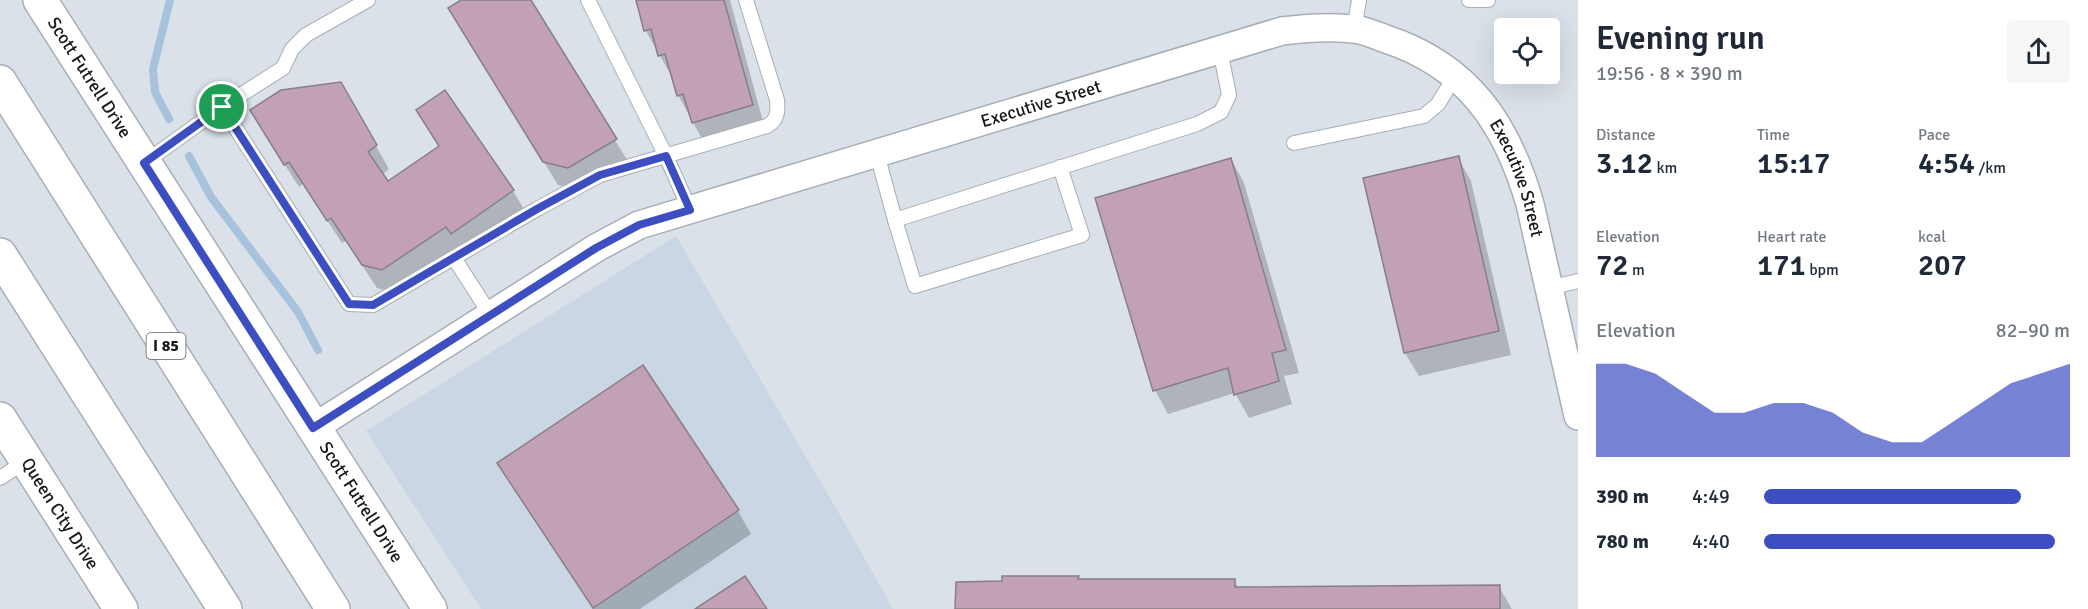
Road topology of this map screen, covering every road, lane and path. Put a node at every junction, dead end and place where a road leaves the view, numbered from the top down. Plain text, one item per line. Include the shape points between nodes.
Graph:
1 (40, 0) edge
2 (368, 0) edge
3 (588, 0) edge
4 (746, 0) edge
5 (1359, 0) edge
6 (1469, 0) edge
7 (1488, 0) edge
8 (1354, 30) junction
9 (1220, 50) junction
10 (1455, 76) junction
11 (0, 82) edge
12 (222, 107) junction
13 (1294, 143) dead end
14 (877, 154) junction
15 (666, 156) junction
16 (144, 163) junction
17 (1059, 167) junction
18 (690, 210) junction
19 (895, 220) junction
20 (0, 255) edge
21 (454, 258) junction
22 (1578, 281) edge
23 (1549, 288) junction
24 (490, 314) junction
25 (1578, 416) edge
26 (0, 419) edge
27 (313, 428) junction
28 (13, 469) edge
29 (121, 609) edge
30 (225, 609) edge
31 (333, 609) edge
32 (430, 609) edge

1 - 16 main road, Scott Futrell Drive
2 - 12 lane via 306,35 292,49 283,68
3 - 15 lane
4 - 15 lane via 777,100 774,122
5 - 8 lane
6 - 7 lane
8 - 9 street, Executive Street via 1282,31
8 - 10 street, Executive Street via 1404,45
9 - 14 street, Executive Street
9 - 17 lane via 1229,95 1221,112 1197,124
10 - 13 lane via 1438,104 1424,116
10 - 23 street, Executive Street via 1483,104 1505,136 1521,172
11 - 31 main road, I 85
12 - 16 lane
12 - 21 lane via 349,304 373,305
14 - 18 street, Executive Street
14 - 19 lane
15 - 18 lane
15 - 21 lane via 600,175
16 - 27 main road, Scott Futrell Drive
17 - 19 lane
17 - 19 lane via 1082,234 1070,238 915,286
18 - 24 street, Executive Street via 639,225
20 - 30 main road
21 - 24 lane
22 - 23 lane
23 - 25 street, Executive Street
24 - 27 street, Executive Street
26 - 28 main road, Queen City Drive
27 - 32 main road, Scott Futrell Drive
28 - 29 main road, Queen City Drive

